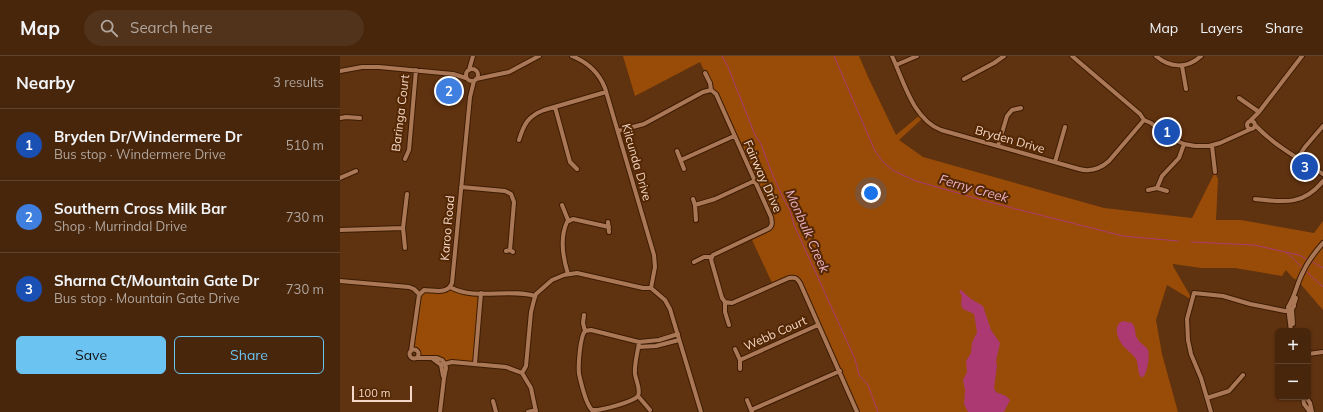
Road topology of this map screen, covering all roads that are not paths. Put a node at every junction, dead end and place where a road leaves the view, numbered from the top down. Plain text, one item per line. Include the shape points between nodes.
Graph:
1 (473, 56) edge
2 (539, 56) edge
3 (572, 56) edge
4 (892, 56) edge
5 (917, 56) edge
6 (1004, 56) edge
7 (1072, 56) edge
8 (1156, 56) edge
9 (1201, 56) edge
10 (1302, 56) edge
11 (896, 65) junction
12 (1182, 66) junction
13 (416, 70) junction
14 (468, 70) junction
15 (340, 71) edge
16 (476, 71) junction
17 (705, 73) dead end
18 (453, 74) junction
19 (489, 76) junction
20 (467, 79) junction
21 (964, 79) dead end
22 (475, 80) junction
23 (1186, 89) dead end
24 (711, 90) junction
25 (606, 92) junction
26 (470, 97) junction
27 (1239, 98) dead end
28 (555, 107) junction
29 (1021, 108) dead end
30 (1259, 112) junction
31 (340, 118) edge
32 (360, 118) dead end
33 (1144, 120) junction
34 (1248, 122) junction
35 (1253, 126) junction
36 (1323, 126) edge
37 (1065, 127) dead end
38 (618, 131) junction
39 (1241, 134) junction
40 (734, 136) junction
41 (519, 140) dead end
42 (1184, 144) junction
43 (998, 146) junction
44 (1212, 146) junction
45 (677, 150) dead end
46 (405, 159) dead end
47 (1297, 159) junction
48 (681, 160) junction
49 (1056, 162) junction
50 (577, 169) dead end
51 (684, 169) dead end
52 (356, 171) dead end
53 (1215, 172) dead end
54 (1323, 174) edge
55 (340, 178) edge
56 (754, 181) junction
57 (1323, 181) edge
58 (461, 187) junction
59 (1157, 188) junction
60 (1148, 190) dead end
61 (1167, 192) dead end
62 (407, 194) dead end
63 (693, 199) dead end
64 (1254, 199) dead end
65 (562, 205) dead end
66 (695, 205) junction
67 (568, 220) junction
68 (696, 220) dead end
69 (403, 228) junction
70 (340, 230) edge
71 (609, 232) dead end
72 (1323, 243) edge
73 (405, 248) dead end
74 (509, 251) dead end
75 (712, 257) junction
76 (694, 262) dead end
77 (568, 274) junction
78 (340, 281) edge
79 (450, 287) junction
80 (651, 288) junction
81 (481, 293) junction
82 (420, 294) junction
83 (535, 296) junction
84 (725, 302) junction
85 (1289, 309) junction
86 (584, 315) dead end
87 (729, 325) dead end
88 (818, 325) junction
89 (1292, 328) edge
90 (585, 330) junction
91 (678, 334) junction
92 (679, 340) junction
93 (639, 344) junction
94 (735, 349) dead end
95 (413, 350) junction
96 (1323, 352) edge
97 (1311, 354) edge
98 (417, 356) junction
99 (740, 360) junction
100 (443, 364) junction
101 (475, 364) junction
102 (740, 369) dead end
103 (840, 371) junction
104 (522, 373) junction
105 (1243, 375) dead end
106 (638, 396) junction
107 (1207, 398) junction
108 (748, 400) dead end
109 (1307, 400) edge
110 (493, 401) dead end
111 (650, 410) dead end
112 (536, 411) edge
113 (592, 411) edge
114 (752, 411) edge
115 (440, 412) edge
116 (496, 412) edge
117 (528, 412) edge
118 (700, 412) edge
119 (857, 412) edge
120 (1211, 412) edge
121 (1311, 412) edge

1 - 14 street
1 - 16 street
2 - 19 street via 509,72
3 - 25 street, Kilcunda Drive via 584,62 596,73
4 - 11 street, Bryden Drive
5 - 11 street
6 - 21 street
7 - 33 street
8 - 12 street via 1166,63
9 - 12 street via 1194,62
10 - 30 street
11 - 43 street, Bryden Drive via 916,108 928,123 941,130
12 - 23 street
13 - 15 street via 369,66
13 - 18 street
13 - 46 street, Baringa Court
14 - 16 street
14 - 18 street
14 - 20 street
16 - 19 street
16 - 22 street via 478,76
17 - 24 street, Fairway Drive
18 - 20 street
19 - 22 street
20 - 22 street
20 - 26 street, Karoo Road
22 - 26 street, Karoo Road
24 - 38 street via 644,124
24 - 40 street, Fairway Drive via 716,94
25 - 28 street
25 - 38 street, Kilcunda Drive
26 - 58 street, Karoo Road
27 - 30 street
28 - 41 street via 531,117 524,125
28 - 50 street via 570,162
29 - 43 street via 1012,110 1007,116
30 - 34 street
30 - 35 street
31 - 32 street
33 - 42 street via 1168,137
33 - 49 street, Bryden Drive via 1109,161 1100,167 1087,170
34 - 35 street via 1248,126
34 - 35 street via 1253,121
34 - 39 street
35 - 39 street
35 - 47 street
36 - 47 street
37 - 49 street
38 - 80 street, Kilcunda Drive via 654,255 655,267
39 - 44 street
40 - 48 street
40 - 56 street, Fairway Drive
42 - 44 street
42 - 59 street via 1179,158 1162,176
43 - 49 street, Bryden Drive
44 - 53 street
45 - 48 street
47 - 54 street
48 - 51 street
52 - 55 street
56 - 66 street
56 - 75 street, Fairway Drive via 771,217 771,227 715,253
57 - 64 street via 1313,192 1296,200 1280,202
58 - 74 street via 505,191 511,194 514,202
58 - 79 street, Karoo Road via 453,280
59 - 60 street
59 - 61 street
62 - 69 street
63 - 66 street
65 - 67 street
66 - 68 street
67 - 71 street via 608,224
67 - 77 street via 562,252
69 - 70 street
69 - 73 street
72 - 85 street via 1303,271
75 - 76 street, Fairway Drive via 704,257
75 - 84 street
77 - 80 street via 582,274
77 - 83 street via 556,277
78 - 82 street via 409,287
79 - 81 street via 461,292
79 - 82 street via 443,291 424,290
80 - 91 street via 667,303
81 - 83 street
81 - 101 street
82 - 95 street via 417,300
83 - 104 street via 526,366
84 - 87 street
84 - 88 street via 732,303 795,278 800,283
85 - 89 street
85 - 107 street via 1250,304 1223,296 1194,294 1188,312 1188,340 1190,354
86 - 90 street
88 - 99 street, Webb Court
88 - 103 street
90 - 93 street
90 - 113 street via 579,374
91 - 92 street
91 - 93 street
92 - 93 street via 656,346
92 - 118 street
93 - 106 street via 635,368
94 - 99 street, Webb Court
95 - 98 street
95 - 98 street via 410,357 413,359
96 - 97 street
98 - 100 street
99 - 102 street, Webb Court
100 - 101 street
100 - 115 street
101 - 104 street via 506,367
103 - 114 street
103 - 119 street
104 - 112 street via 531,388
105 - 107 street via 1228,391
106 - 111 street
106 - 113 street via 633,400
107 - 120 street
108 - 114 street
109 - 121 street
110 - 116 street
112 - 117 street

